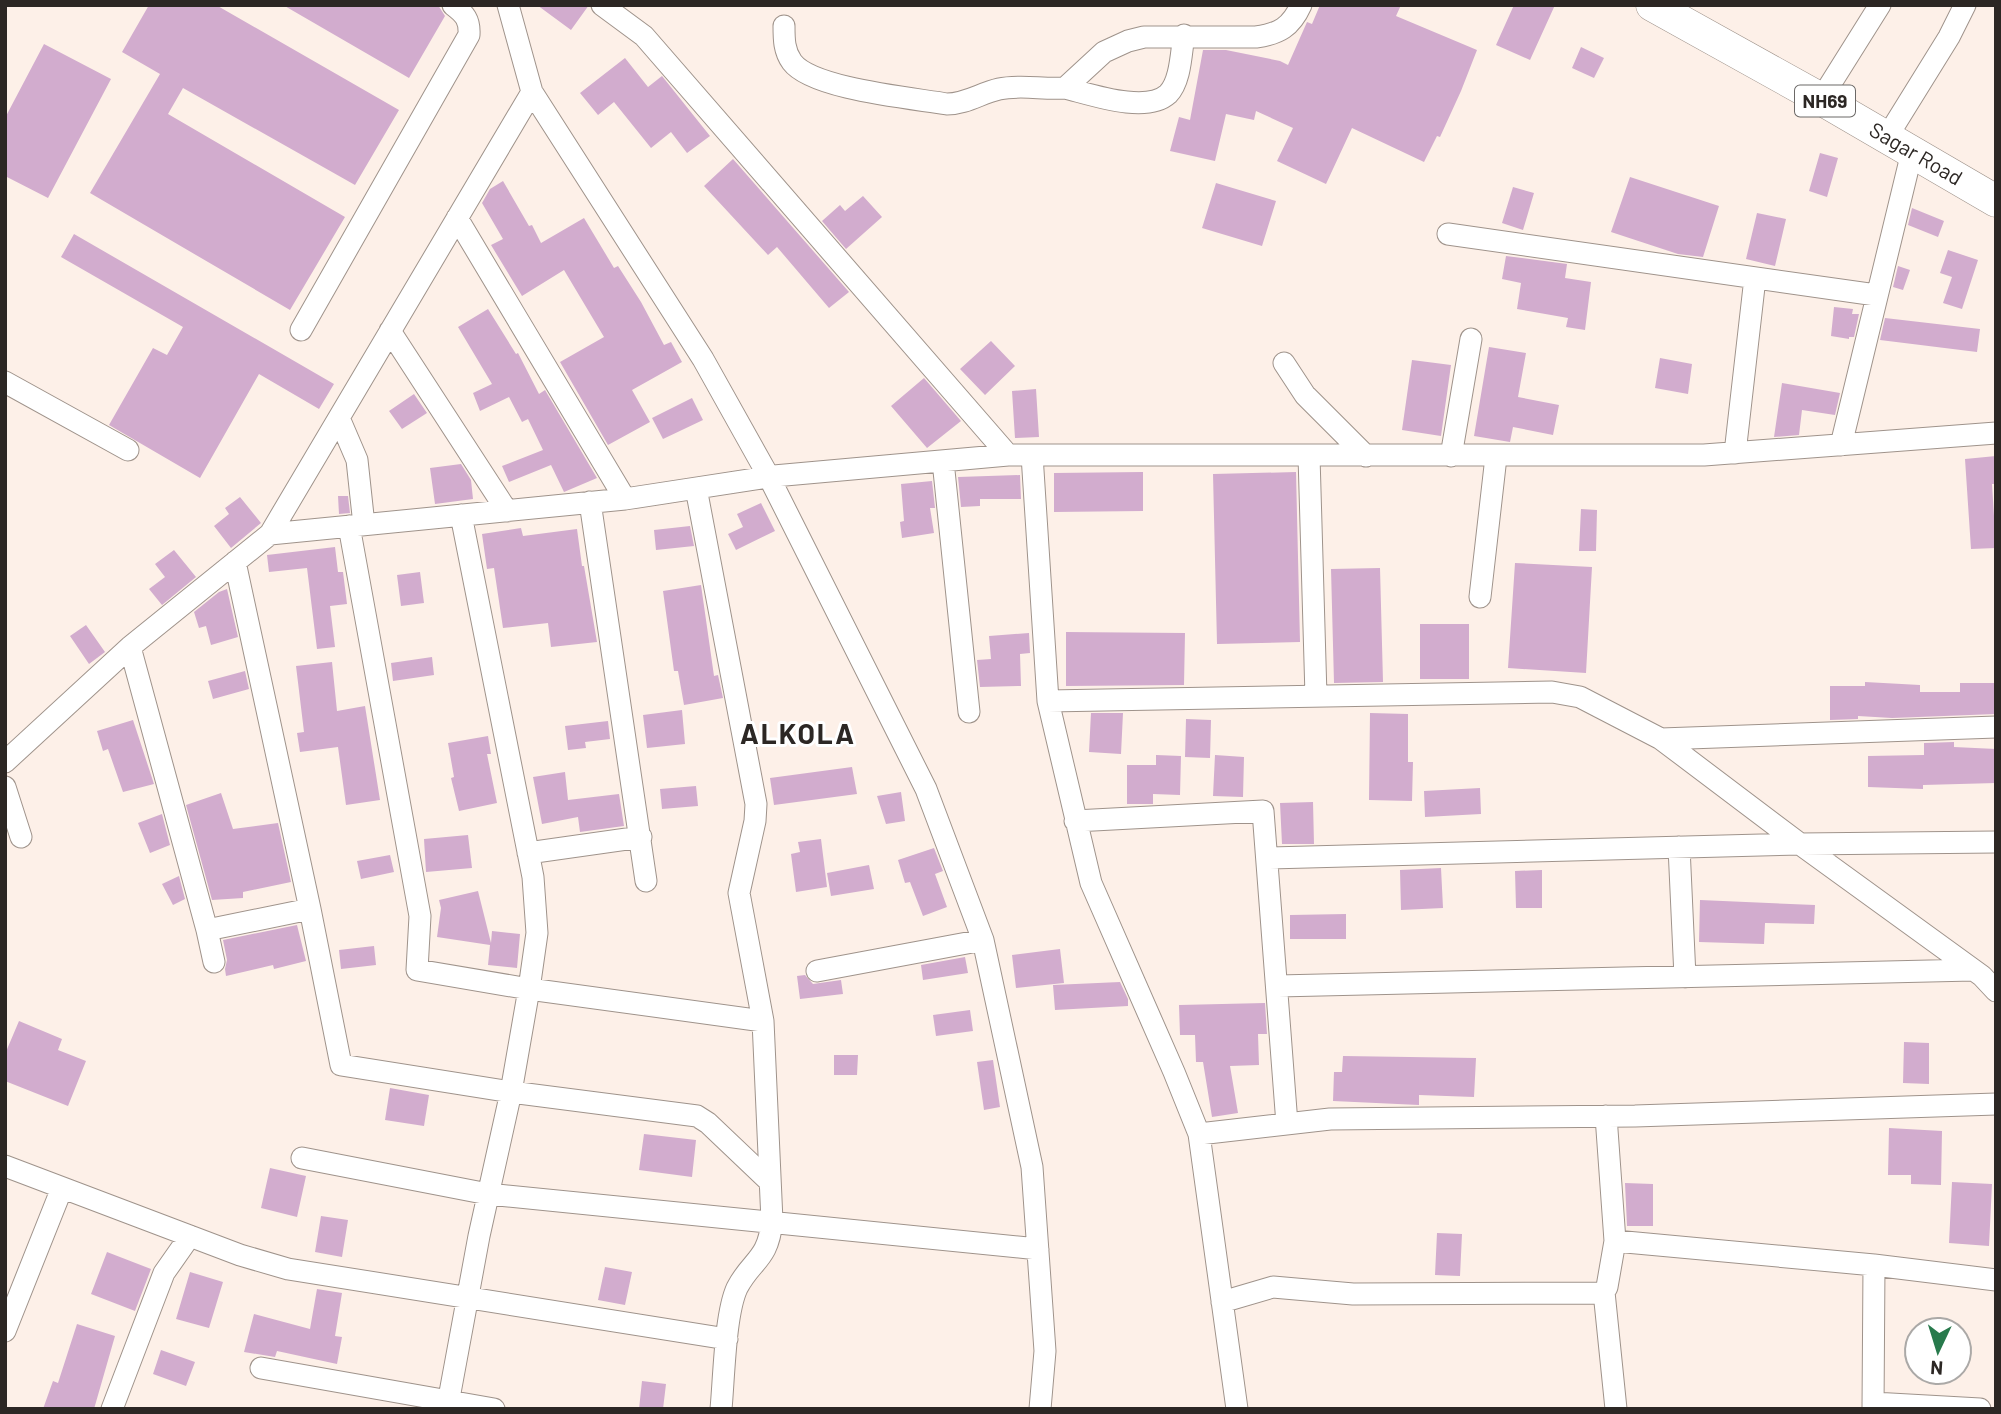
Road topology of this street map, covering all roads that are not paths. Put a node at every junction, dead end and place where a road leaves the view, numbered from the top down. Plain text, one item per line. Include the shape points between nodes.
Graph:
1 (453, 5) edge
2 (508, 5) edge
3 (602, 5) edge
4 (1301, 5) edge
5 (1652, 5) edge
6 (1880, 5) edge
7 (1965, 5) edge
8 (784, 26) dead end
9 (1184, 35) junction
10 (1065, 88) junction
11 (532, 92) junction
12 (1821, 99) junction
13 (1899, 145) junction
14 (1996, 201) edge
15 (457, 218) junction
16 (1448, 234) dead end
17 (1755, 278) junction
18 (1876, 295) junction
19 (301, 330) dead end
20 (390, 331) junction
21 (1471, 339) dead end
22 (1284, 363) dead end
23 (5, 382) edge
24 (339, 418) junction
25 (1996, 433) edge
26 (1841, 445) junction
27 (128, 450) dead end
28 (1735, 453) junction
29 (1008, 455) junction
30 (1032, 455) junction
31 (1309, 456) junction
32 (1366, 456) junction
33 (1451, 456) junction
34 (1496, 457) junction
35 (943, 461) junction
36 (769, 477) junction
37 (695, 488) junction
38 (625, 499) junction
39 (590, 502) junction
40 (507, 511) junction
41 (461, 515) junction
42 (356, 526) junction
43 (271, 534) junction
44 (235, 562) junction
45 (1480, 597) dead end
46 (130, 647) junction
47 (1316, 696) junction
48 (1048, 701) junction
49 (969, 712) dead end
50 (1996, 727) edge
51 (1661, 739) junction
52 (5, 762) edge
53 (5, 787) edge
54 (1075, 821) junction
55 (21, 837) dead end
56 (640, 837) junction
57 (1996, 842) edge
58 (1800, 844) junction
59 (1679, 847) junction
60 (528, 853) junction
61 (1267, 858) junction
62 (646, 881) dead end
63 (310, 909) junction
64 (207, 930) junction
65 (983, 940) junction
66 (214, 962) dead end
67 (817, 971) dead end
68 (1685, 977) junction
69 (1987, 978) edge
70 (1278, 986) junction
71 (529, 989) junction
72 (763, 1021) junction
73 (511, 1092) junction
74 (1996, 1104) edge
75 (1606, 1116) junction
76 (1287, 1124) junction
77 (1199, 1134) junction
78 (302, 1158) dead end
79 (5, 1166) edge
80 (770, 1182) junction
81 (62, 1188) junction
82 (488, 1194) junction
83 (772, 1221) junction
84 (190, 1236) junction
85 (1615, 1241) junction
86 (1038, 1249) junction
87 (1874, 1265) junction
88 (1996, 1280) edge
89 (1604, 1292) junction
90 (468, 1297) junction
91 (1222, 1303) junction
92 (5, 1331) edge
93 (727, 1339) junction
94 (261, 1368) dead end
95 (448, 1405) edge
96 (1873, 1406) edge
97 (112, 1409) edge
98 (494, 1409) edge
99 (721, 1409) edge
100 (1041, 1409) edge
101 (1237, 1409) edge
102 (1616, 1409) edge
103 (1980, 1409) edge

1 - 19 street via 468,19 469,35
2 - 11 street
3 - 29 street via 644,36
4 - 9 street via 1287,26 1273,35
5 - 12 highway, Sagar Road / NH69
6 - 12 street
7 - 13 street
8 - 10 street via 792,63 807,75 832,83 947,104 1010,87
9 - 10 street via 1144,37 1115,46
9 - 10 street via 1174,83 1159,99 1123,101
11 - 15 street
11 - 36 street via 703,359
12 - 13 highway, Sagar Road / NH69
13 - 14 highway, Sagar Road / NH69
13 - 18 street
15 - 20 street
15 - 38 street
16 - 17 street
17 - 18 street
17 - 28 street
18 - 26 street
20 - 24 street
20 - 40 street
21 - 33 street
22 - 32 street via 1305,395
23 - 27 street
24 - 42 street via 357,460
24 - 43 street
25 - 26 street
26 - 28 street
28 - 34 street
29 - 30 street
29 - 35 street
30 - 31 street
30 - 48 street
31 - 32 street
31 - 47 street
32 - 33 street
33 - 34 street
34 - 45 street
35 - 36 street
35 - 49 street
36 - 37 street
36 - 65 street via 926,789
37 - 38 street
37 - 72 street via 756,804 738,894
38 - 39 street
39 - 40 street
39 - 56 street
40 - 41 street
41 - 42 street
41 - 60 street
42 - 43 street
42 - 71 street via 419,916 417,970
43 - 44 street
44 - 46 street
44 - 63 street
46 - 52 street
46 - 64 street
47 - 48 street
47 - 51 street via 1552,692 1580,697
48 - 54 street
50 - 51 street
51 - 58 street
53 - 55 street
54 - 61 street via 1263,811
54 - 77 street via 1091,883
56 - 60 street
56 - 62 street
57 - 58 street
58 - 59 street
58 - 69 street
59 - 61 street
59 - 68 street
60 - 71 street via 537,933
61 - 70 street
63 - 64 street
63 - 73 street via 341,1065
64 - 66 street
65 - 67 street
65 - 86 street via 1032,1167
68 - 69 street
68 - 70 street
70 - 76 street
71 - 72 street
71 - 73 street
72 - 80 street
73 - 80 street via 697,1116
73 - 82 street
74 - 75 street
75 - 76 street via 1330,1119
75 - 85 street
76 - 77 street
77 - 91 street
78 - 82 street
79 - 81 street
80 - 83 street
81 - 84 street
81 - 92 street
82 - 83 street
82 - 90 street
83 - 86 street
83 - 93 street via 764,1253 737,1288
84 - 90 street via 288,1269
84 - 97 street via 164,1273
85 - 87 street
85 - 89 street
86 - 100 street via 1045,1351
87 - 88 street
87 - 96 street
89 - 91 street via 1353,1294 1273,1287
89 - 102 street
90 - 93 street
90 - 95 street
91 - 101 street
93 - 99 street
94 - 95 street
95 - 98 street
96 - 103 street

